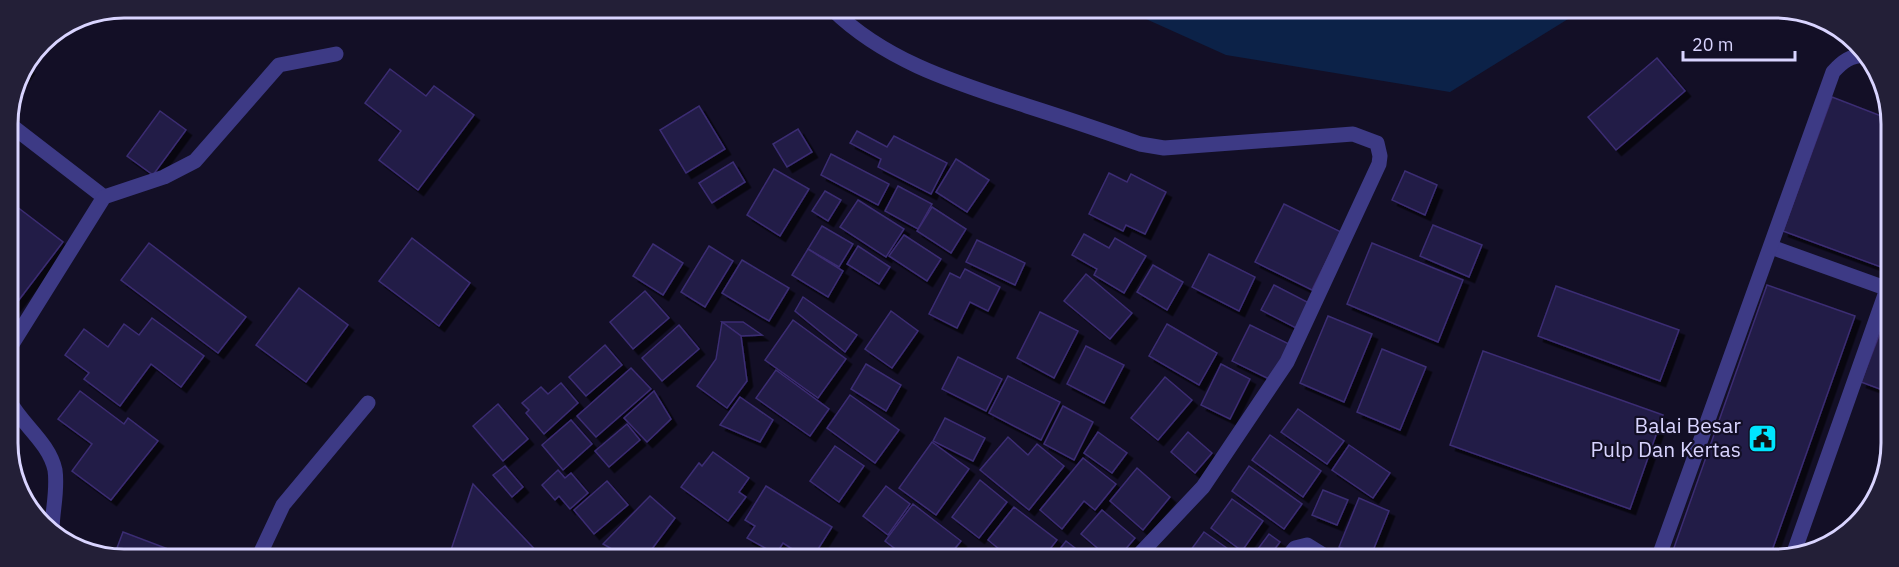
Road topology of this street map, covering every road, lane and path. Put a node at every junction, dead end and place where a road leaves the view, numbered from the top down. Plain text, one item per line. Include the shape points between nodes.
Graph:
1 (842, 18) edge
2 (336, 54) dead end
3 (1856, 56) edge
4 (18, 131) edge
5 (104, 197) junction
6 (1772, 247) junction
7 (1881, 286) edge
8 (1881, 309) edge
9 (18, 335) edge
10 (368, 403) dead end
11 (18, 412) edge
12 (53, 521) edge
13 (1796, 547) edge
14 (261, 549) edge
15 (1144, 549) edge
16 (1293, 549) edge
17 (1313, 549) edge
18 (1662, 549) edge

1 - 15 street via 885,51 951,81 1148,145 1164,148 1353,134 1377,143 1379,164 1287,362 1203,487
2 - 5 street via 279,65 195,161 164,177
3 - 6 street via 1842,61 1833,72
4 - 5 street
5 - 9 street
6 - 7 street
6 - 18 street
8 - 13 street
10 - 14 street via 283,505
11 - 12 street via 44,446 54,468
16 - 17 street via 1307,545

